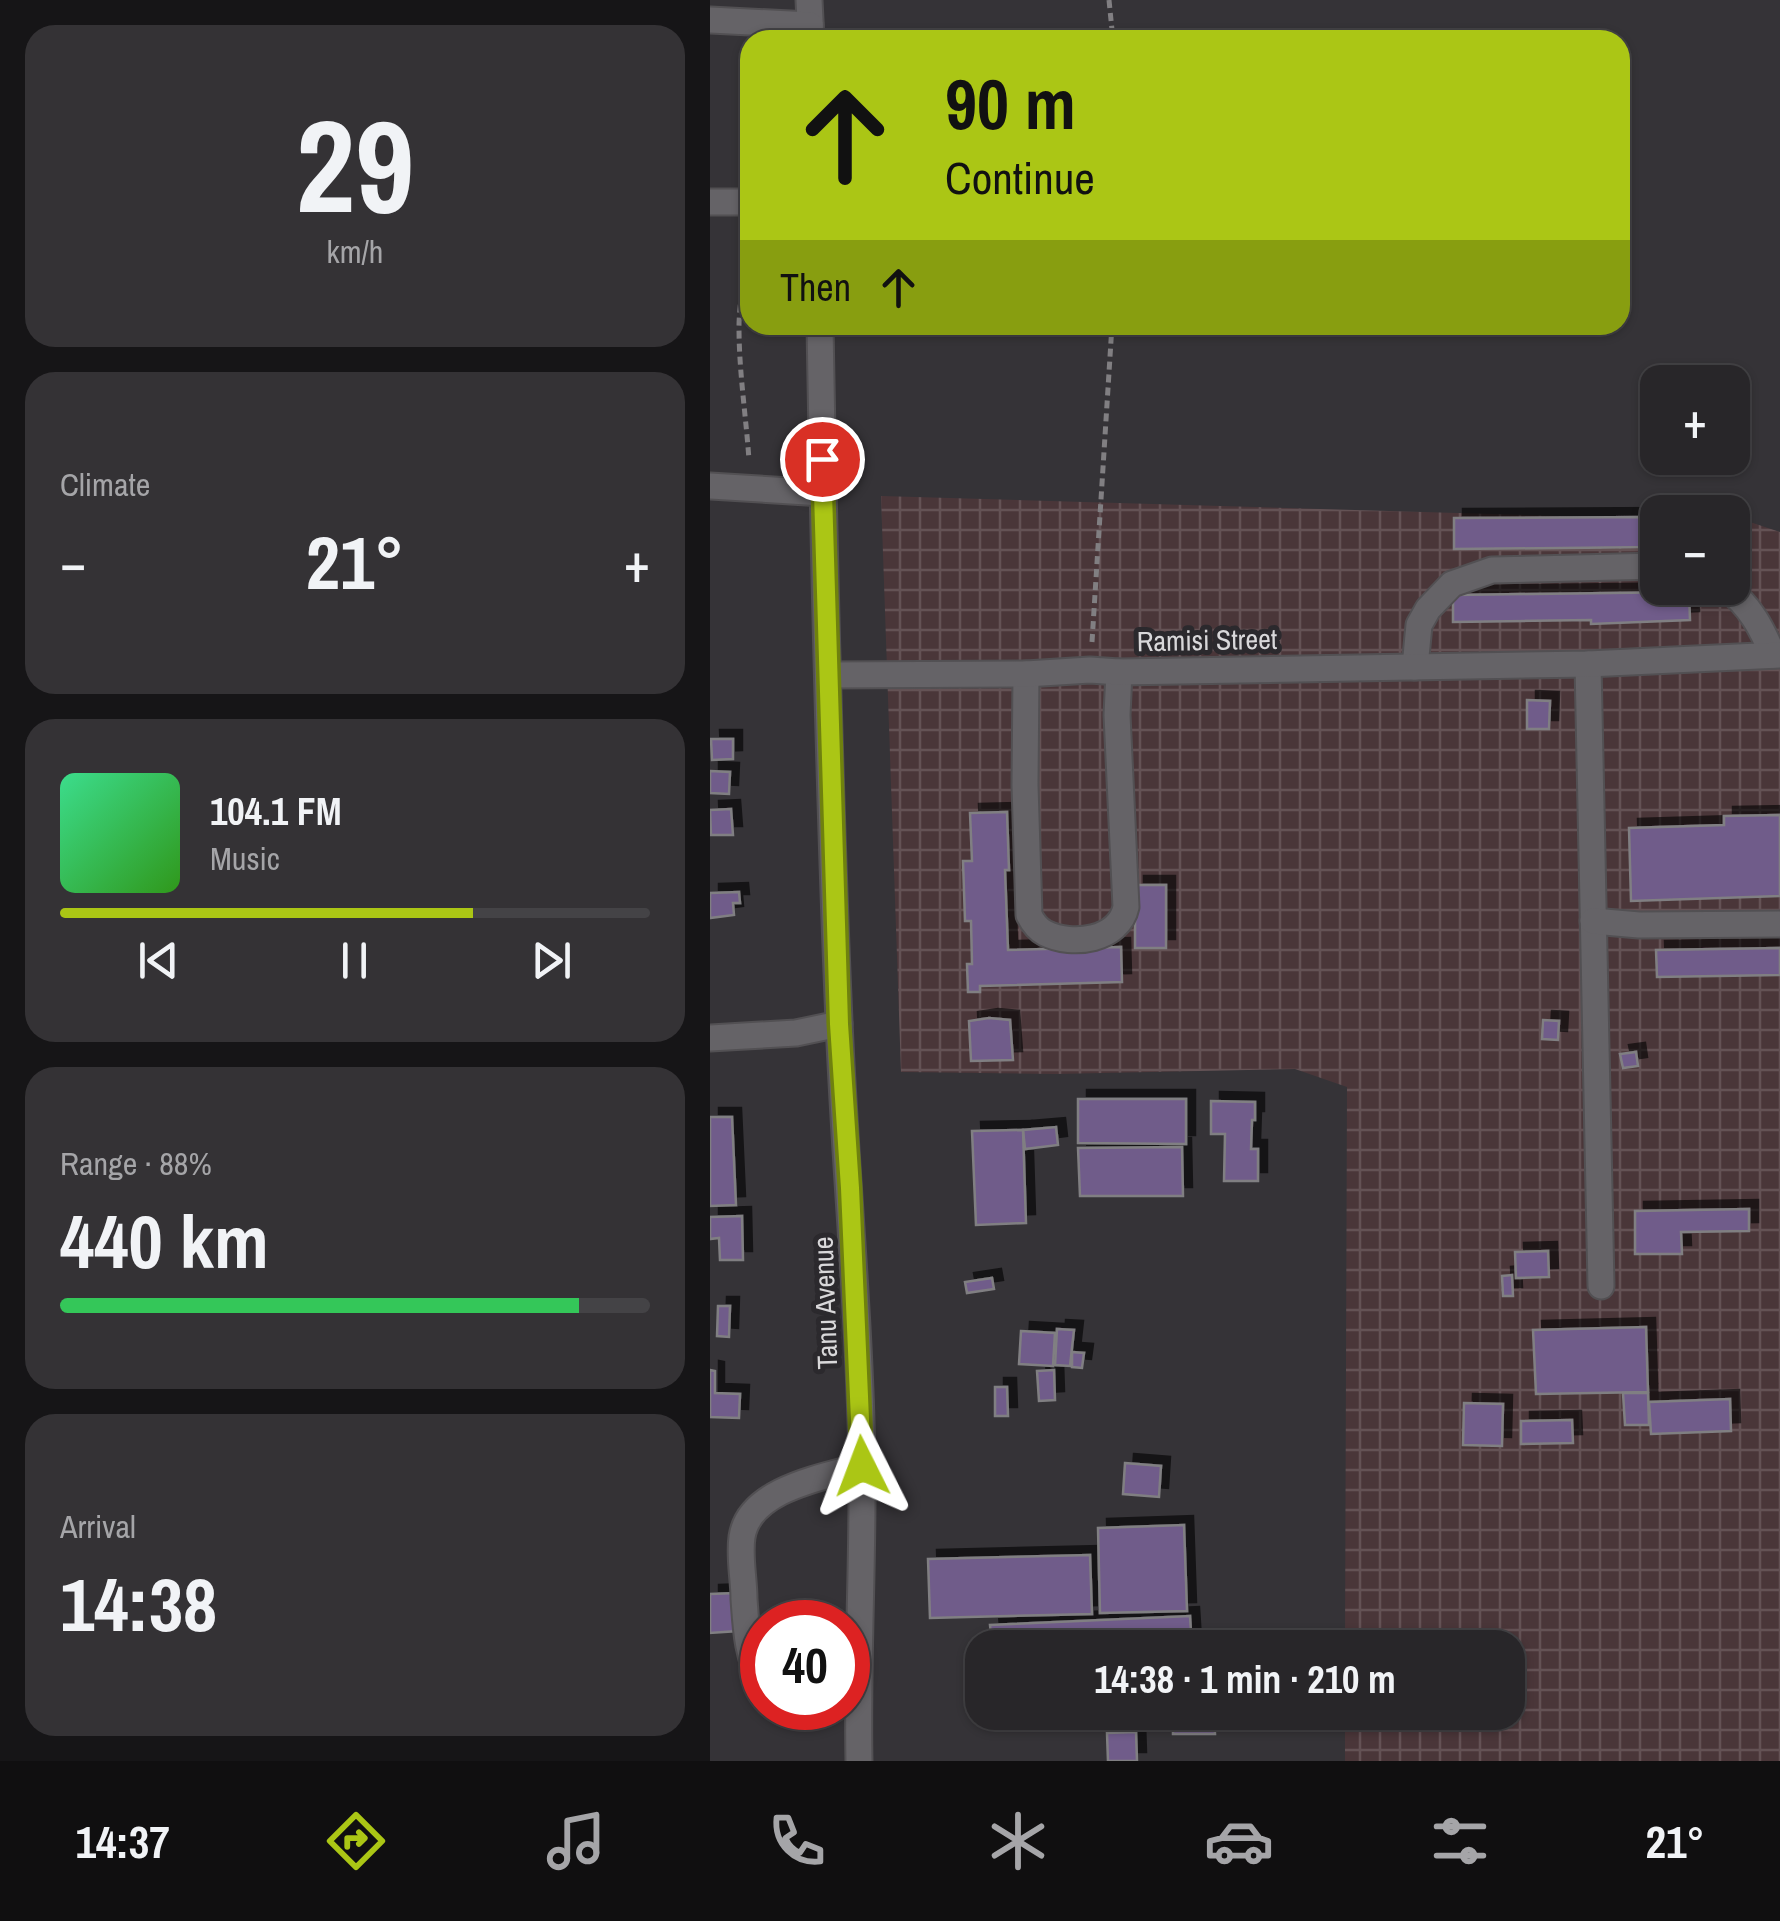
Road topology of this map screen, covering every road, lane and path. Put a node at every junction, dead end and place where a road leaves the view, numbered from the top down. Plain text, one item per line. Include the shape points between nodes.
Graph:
1 (1110, 0) edge
2 (710, 20) edge
3 (810, 22) edge
4 (1112, 30) edge
5 (740, 305) edge
6 (820, 335) edge
7 (1111, 335) edge
8 (710, 486) edge
9 (750, 488) junction
10 (823, 493) junction
11 (1640, 566) edge
12 (1745, 605) edge
13 (1776, 655) edge
14 (1588, 664) junction
15 (1414, 667) junction
16 (1090, 670) junction
17 (1118, 672) junction
18 (1026, 674) junction
19 (828, 675) junction
20 (1593, 920) junction
21 (1780, 924) edge
22 (839, 1024) junction
23 (710, 1038) edge
24 (1602, 1286) dead end
25 (862, 1466) junction
26 (745, 1600) edge
27 (856, 1600) edge
28 (855, 1730) edge
29 (860, 1761) edge

1 - 4 path
2 - 3 street
5 - 9 path
6 - 10 street, Tanu Avenue
7 - 16 path
8 - 9 street
9 - 10 street
10 - 19 street, Tanu Avenue
11 - 15 street via 1492,570 1452,584 1419,625
12 - 13 street
13 - 14 street, Ramisi Street
14 - 15 street, Ramisi Street
14 - 20 street
15 - 17 street, Ramisi Street
16 - 17 street, Ramisi Street
16 - 18 street, Ramisi Street
17 - 18 street via 1126,907 1112,931 1069,939 1040,931 1030,915
18 - 19 street, Ramisi Street
19 - 22 street, Tanu Avenue
20 - 21 street
20 - 24 street
22 - 23 street
22 - 25 street, Tanu Avenue
25 - 26 street via 794,1486 749,1517 742,1536
25 - 27 street, Tanu Avenue
28 - 29 street, Tanu Avenue

